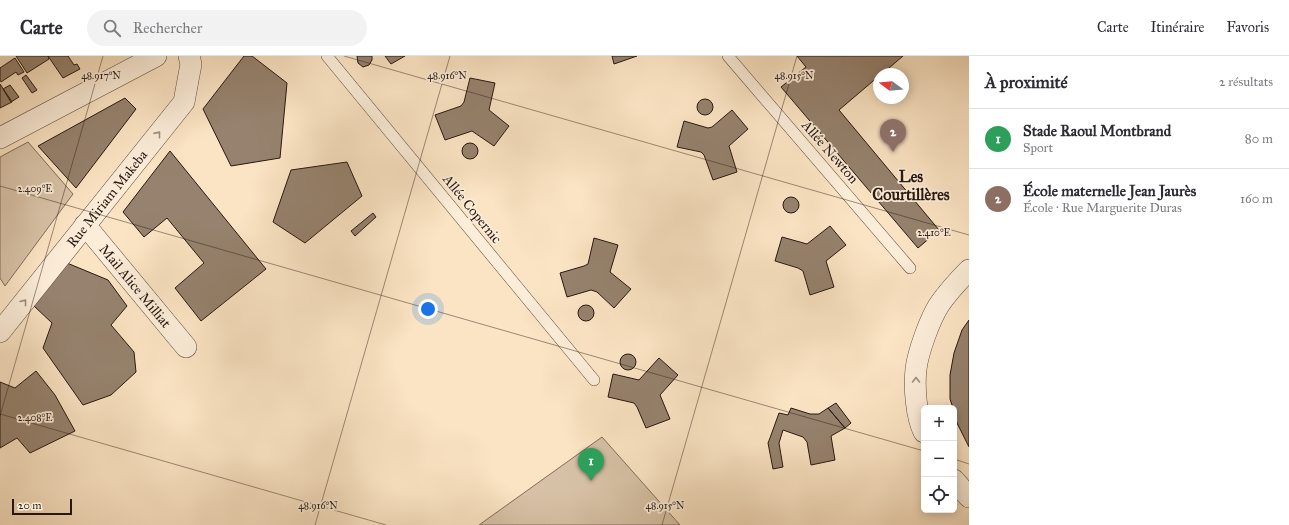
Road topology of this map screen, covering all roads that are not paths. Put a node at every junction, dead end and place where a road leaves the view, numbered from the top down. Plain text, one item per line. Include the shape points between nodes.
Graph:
1 (156, 56) edge
2 (189, 56) edge
3 (327, 56) edge
4 (728, 56) edge
5 (129, 62) edge
6 (0, 138) edge
7 (84, 225) junction
8 (910, 268) dead end
9 (969, 270) edge
10 (0, 332) edge
11 (186, 347) dead end
12 (594, 380) dead end
13 (921, 419) edge
14 (957, 483) edge
15 (969, 496) edge

1 - 5 street
7 -> 2 street, Rue Miriam Makeba via 184,102 191,64
3 - 12 lane, Allée Copernic
4 - 8 lane, Allée Newton
5 - 6 street
10 -> 7 street, Rue Miriam Makeba
7 - 11 street, Mail Alice Milliat
13 -> 9 street via 916,398 916,368 925,335 938,306
14 - 15 street

